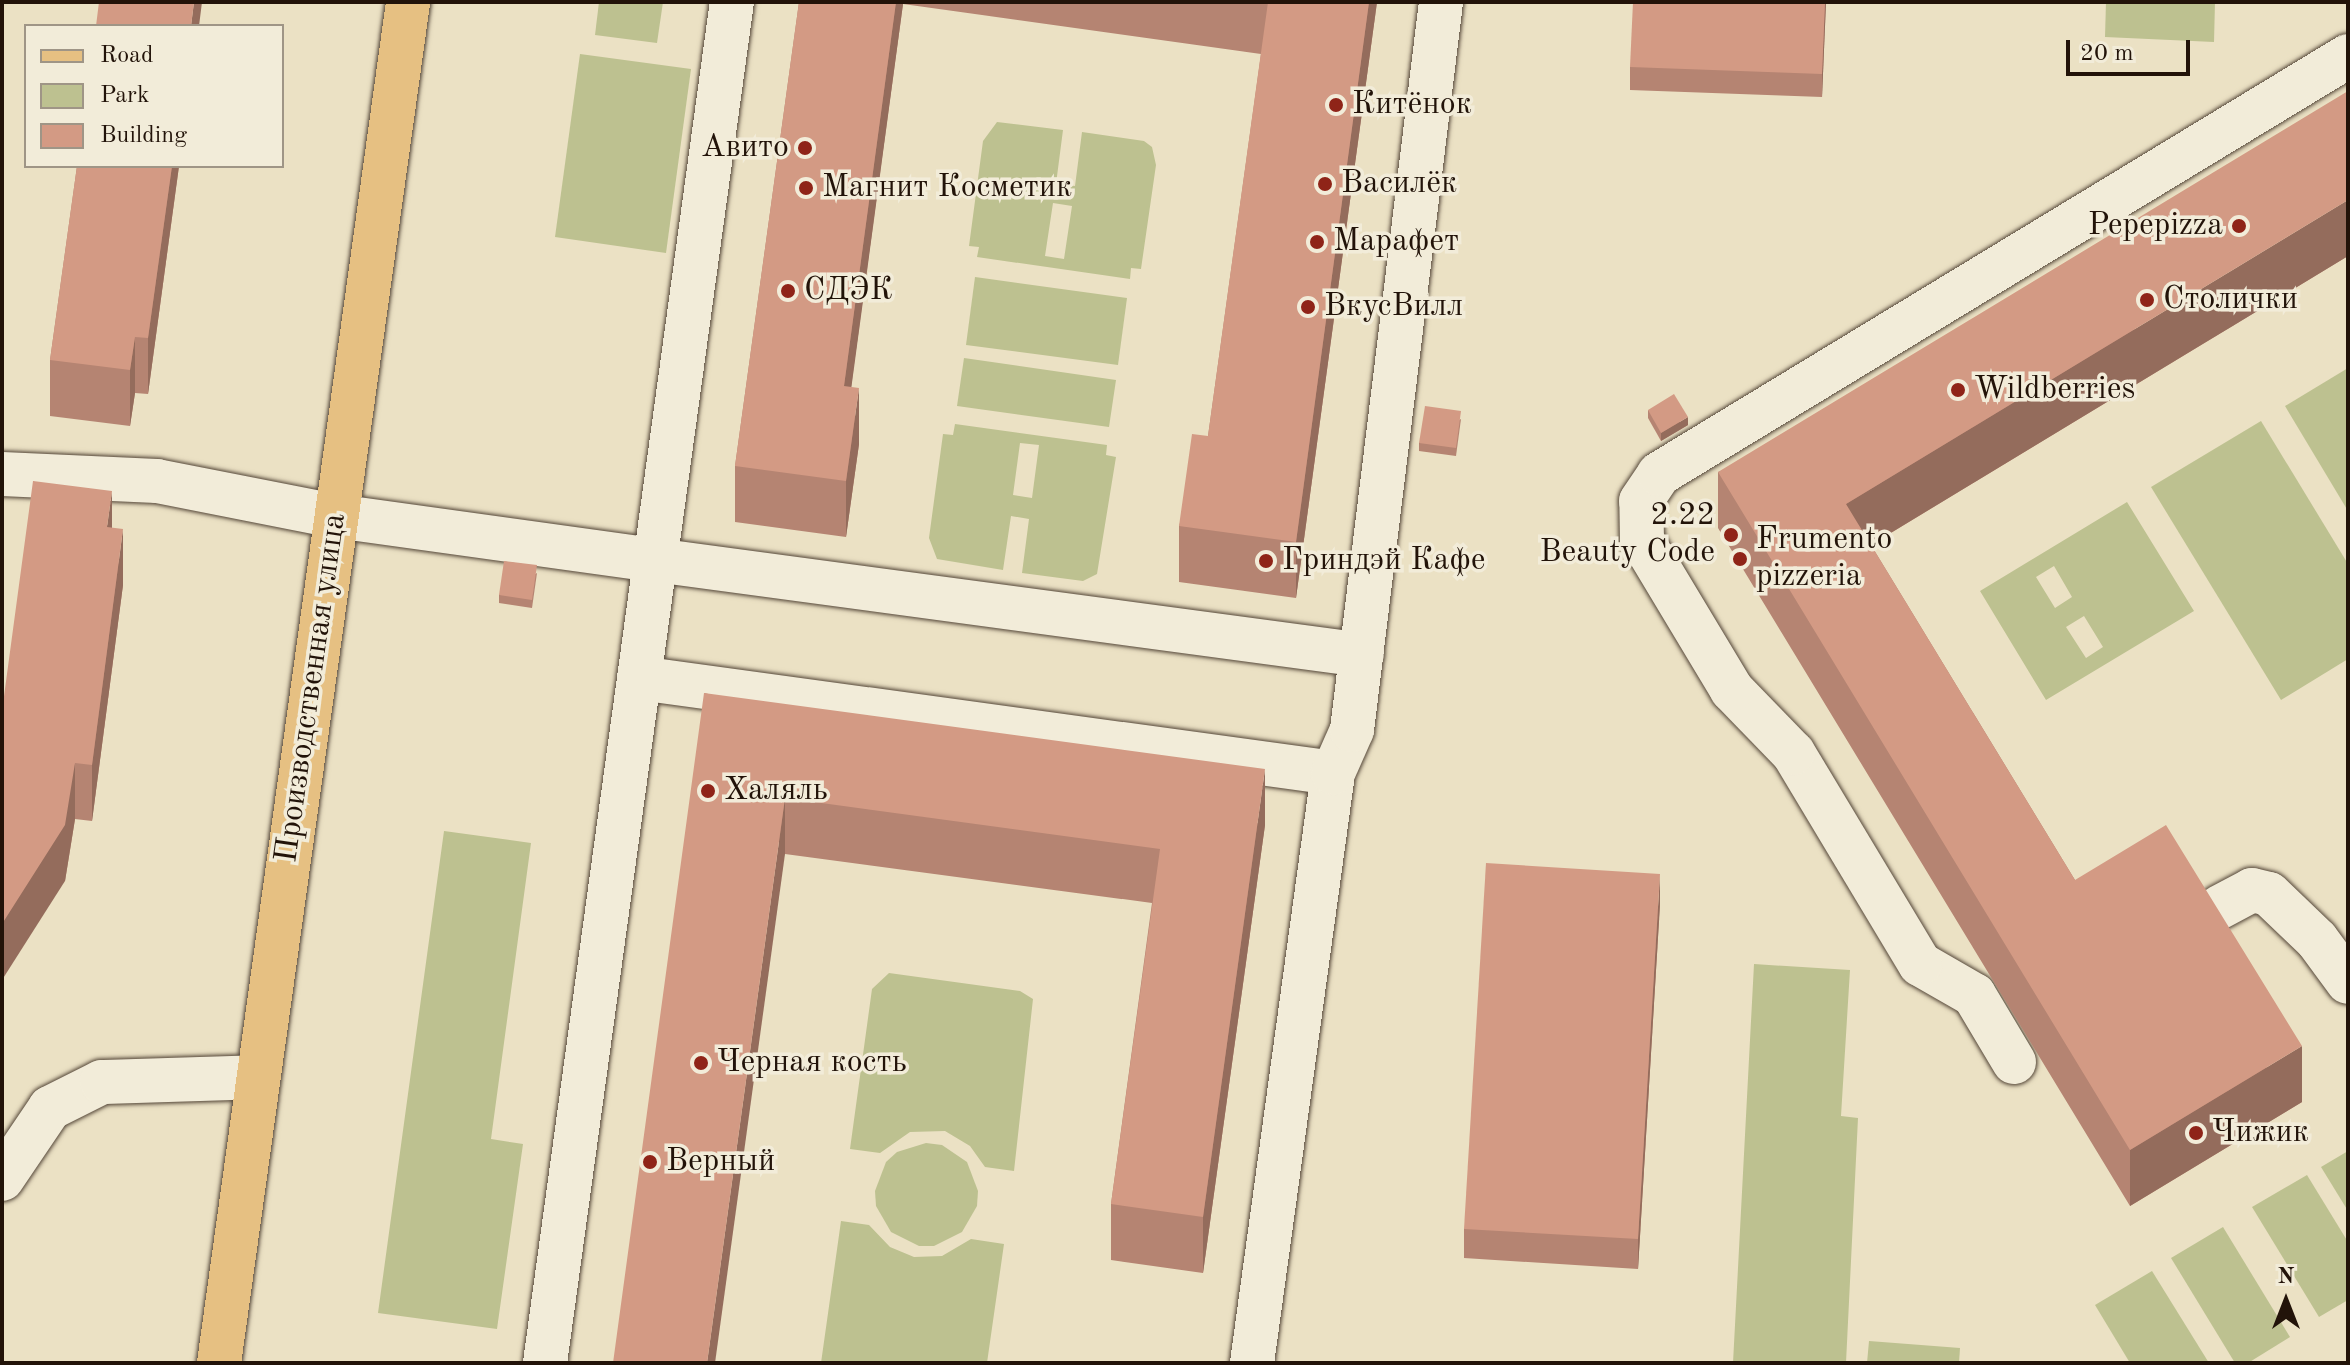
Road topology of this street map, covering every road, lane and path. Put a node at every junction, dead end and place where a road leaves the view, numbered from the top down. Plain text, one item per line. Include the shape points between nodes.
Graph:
1 (408, 2) edge
2 (732, 2) edge
3 (1441, 2) edge
4 (2348, 56) edge
5 (2, 474) edge
6 (336, 516) junction
7 (655, 560) junction
8 (1362, 655) junction
9 (639, 678) junction
10 (1333, 773) junction
11 (2220, 907) edge
12 (2348, 982) edge
13 (2014, 1062) dead end
14 (258, 1077) junction
15 (2, 1179) edge
16 (219, 1363) edge
17 (545, 1363) edge
18 (1252, 1363) edge

1 - 6 main road, Производственная улица
2 - 7 street
3 - 8 street
4 - 13 street via 1659,474 1641,501 1642,540 1732,690 1793,753 1920,964 1974,995
5 - 6 street via 157,481
6 - 7 street
6 - 14 main road, Производственная улица
7 - 8 street
7 - 9 street
8 - 10 street via 1352,730
9 - 10 street
9 - 17 street
10 - 18 street
11 - 12 street via 2252,890 2269,894 2317,940
14 - 15 street via 102,1082 50,1108
14 - 16 main road, Производственная улица

